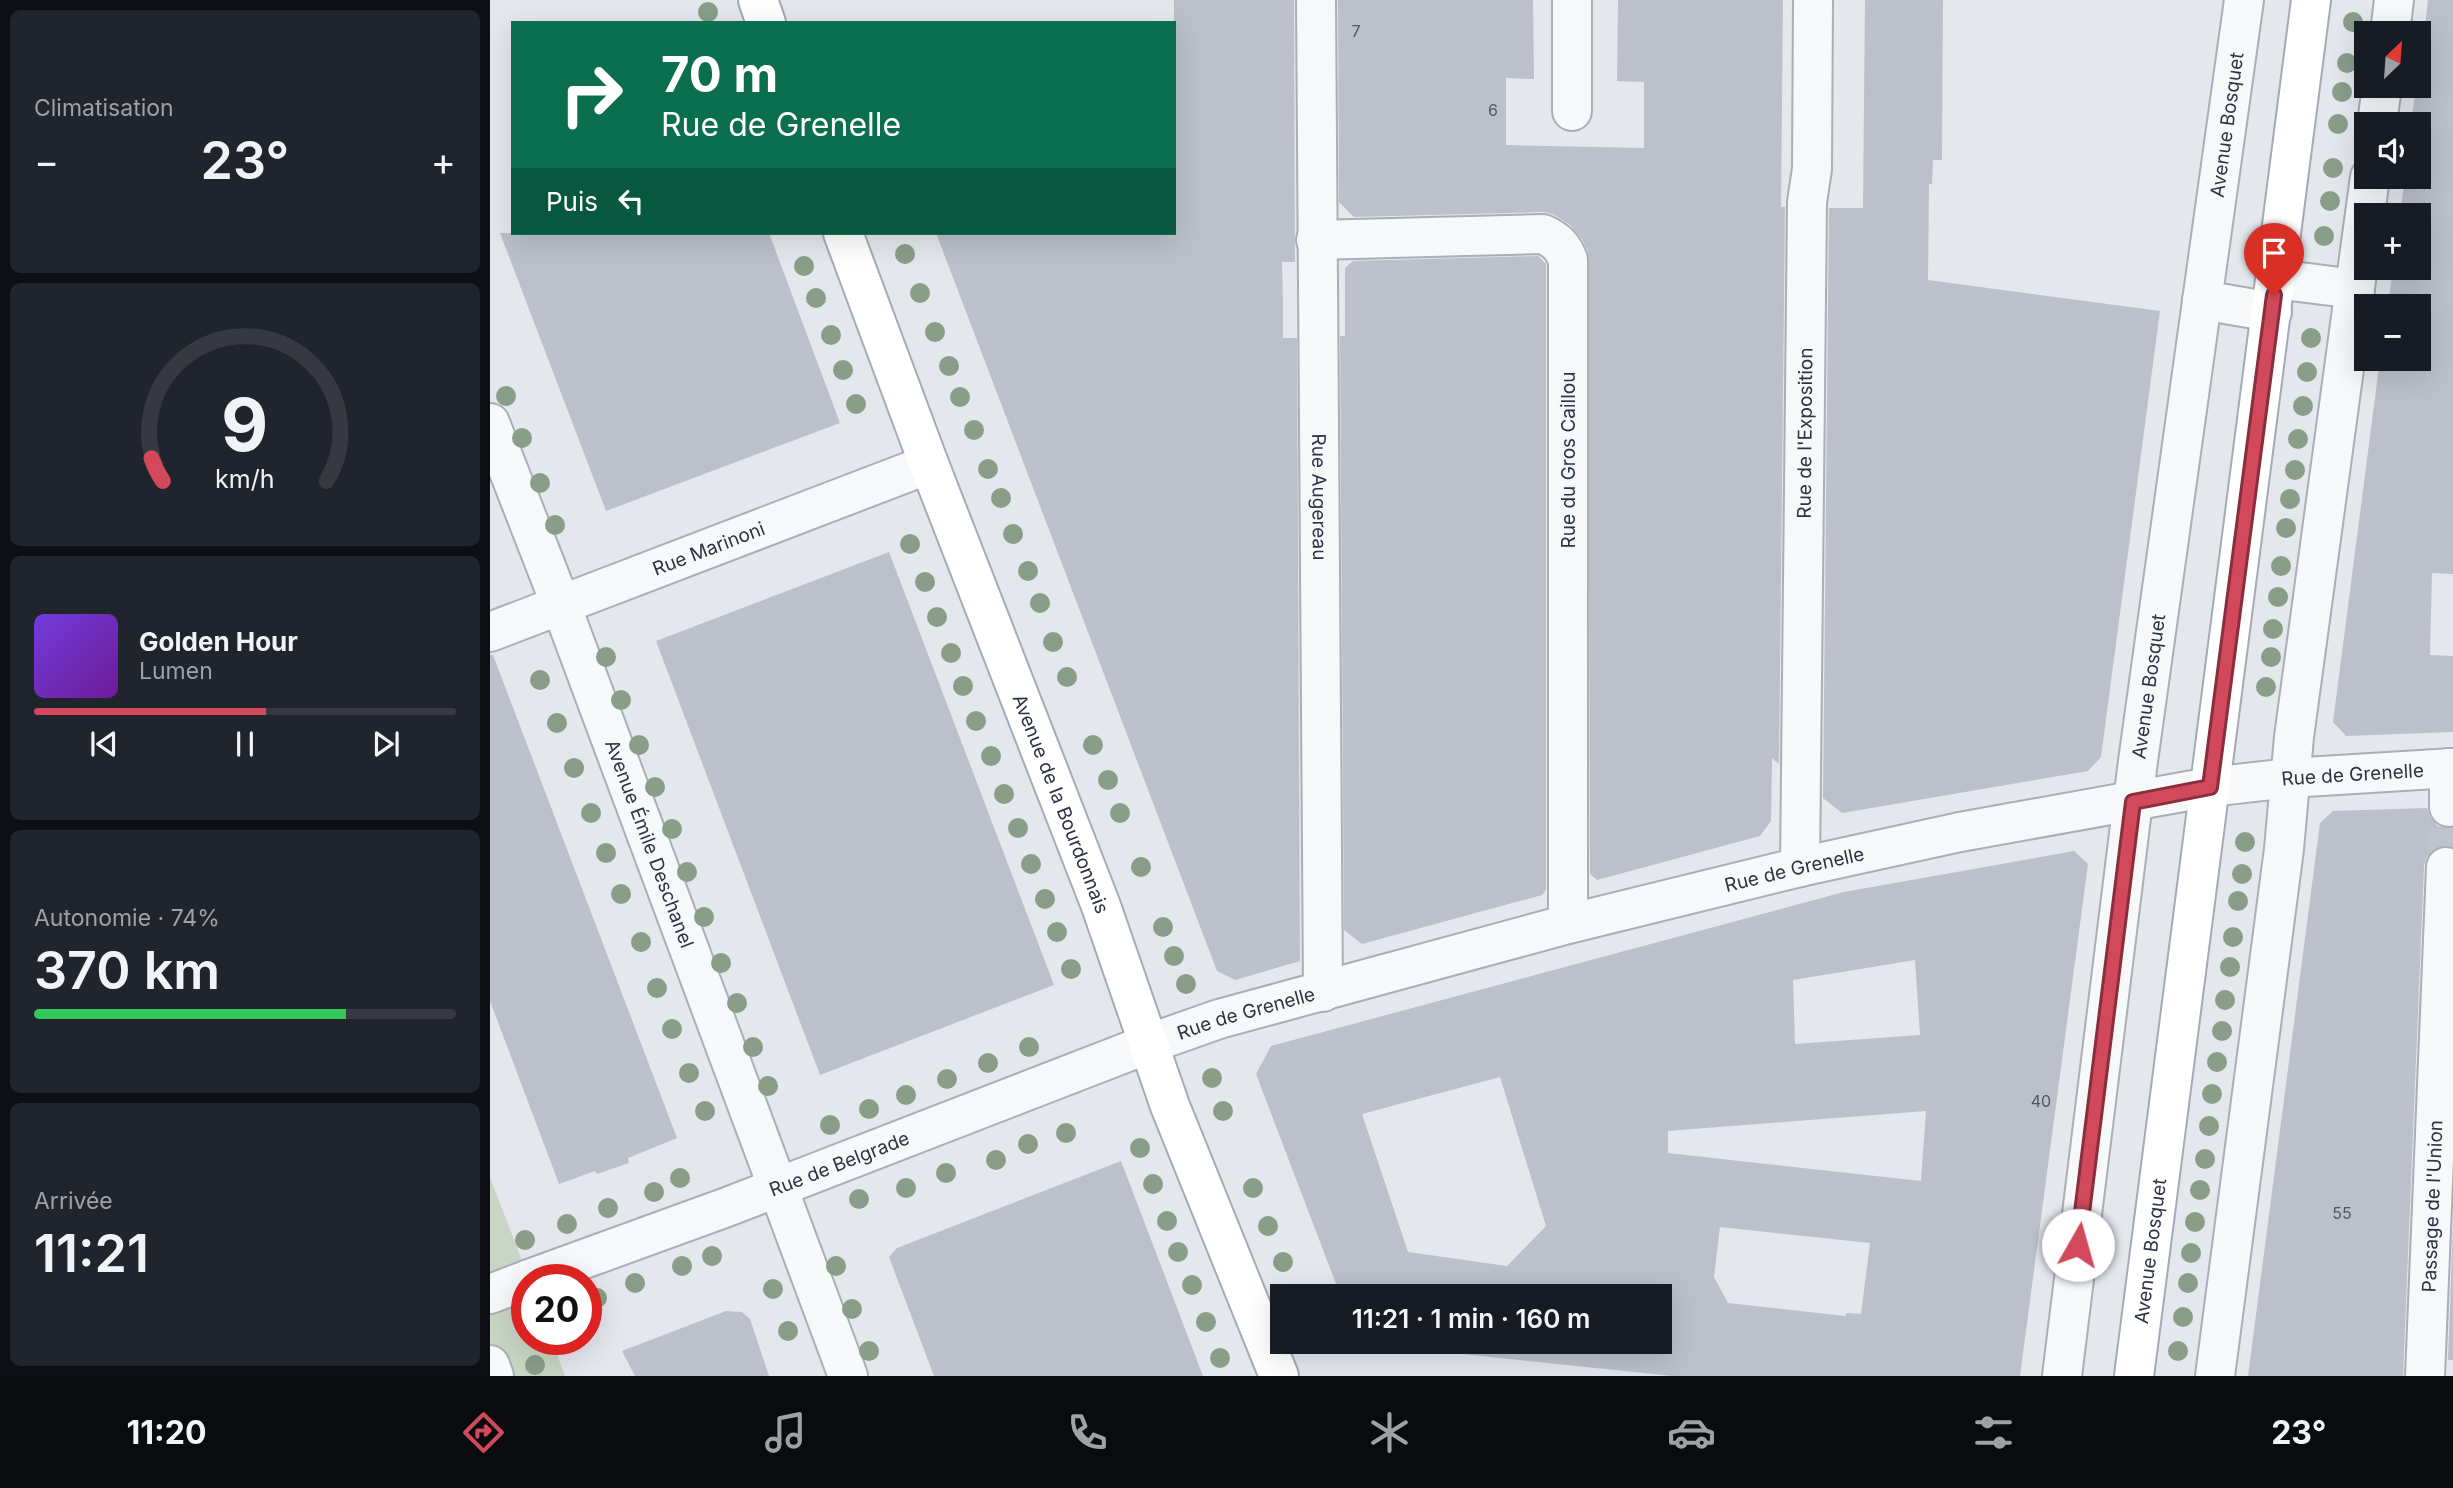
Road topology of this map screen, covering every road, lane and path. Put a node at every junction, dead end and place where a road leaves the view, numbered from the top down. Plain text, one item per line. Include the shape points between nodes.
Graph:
1 (758, 0) edge
2 (1316, 0) edge
3 (1572, 0) edge
4 (1813, 0) edge
5 (2244, 0) edge
6 (2311, 0) edge
7 (2394, 0) edge
8 (765, 21) edge
9 (2391, 21) edge
10 (1572, 111) dead end
11 (2368, 189) edge
12 (844, 235) edge
13 (1316, 240) junction
14 (2355, 289) junction
15 (2274, 295) junction
16 (2202, 300) junction
17 (490, 423) edge
18 (929, 464) junction
19 (561, 605) junction
20 (490, 632) edge
21 (2451, 768) edge
22 (2289, 778) junction
23 (2210, 787) junction
24 (2133, 802) junction
25 (2449, 807) dead end
26 (1800, 867) junction
27 (2446, 867) tunnel mouth
28 (1568, 925) junction
29 (1323, 992) junction
30 (1148, 1044) junction
31 (776, 1188) junction
32 (569, 1264) edge
33 (806, 1267) junction
34 (511, 1286) edge
35 (490, 1294) edge
36 (490, 1365) edge
37 (494, 1376) edge
38 (836, 1376) edge
39 (848, 1376) edge
40 (867, 1376) edge
41 (1279, 1376) edge
42 (2062, 1376) edge
43 (2134, 1376) edge
44 (2216, 1376) edge
45 (2425, 1376) edge

1 - 8 main road
2 - 13 street, Rue Augereau
3 - 10 street
4 - 26 street, Rue de l'Exposition
5 - 16 street, Avenue Bosquet
6 - 15 main road, Avenue Bosquet
7 - 9 street
11 - 14 street
12 - 18 main road, Avenue de la Bourdonnais
13 - 28 street, Rue du Gros Caillou via 1543,234 1566,252
13 - 29 street, Rue Augereau
14 - 15 street
14 - 22 street
15 - 16 street
15 - 23 main road, Avenue Bosquet
16 - 24 street, Avenue Bosquet
17 - 19 street, Avenue Émile Deschanel
18 - 19 street, Rue Marinoni
18 - 30 main road, Avenue de la Bourdonnais via 1096,894
19 - 20 street, Rue Marinoni
19 - 31 street, Avenue Émile Deschanel
21 - 22 street, Rue de Grenelle
21 - 25 street
22 - 23 street, Rue de Grenelle
22 - 44 street via 2284,849
23 - 24 street, Rue de Grenelle
23 - 43 main road, Avenue Bosquet
24 - 26 street, Rue de Grenelle via 1960,832
24 - 42 street, Avenue Bosquet
26 - 28 street, Rue de Grenelle
27 - 45 street, Passage de l'Union
28 - 29 street, Rue de Grenelle
29 - 30 street, Rue de Grenelle via 1219,1019
30 - 31 street, Rue de Belgrade
30 - 41 main road, Avenue de la Bourdonnais
31 - 32 street, Rue de Belgrade
31 - 33 street, Avenue Émile Deschanel
33 - 38 street, Avenue Émile Deschanel via 796,1271
33 - 39 street, Avenue Émile Deschanel
33 - 40 street via 824,1261
34 - 35 street, Rue de Belgrade
36 - 37 street

